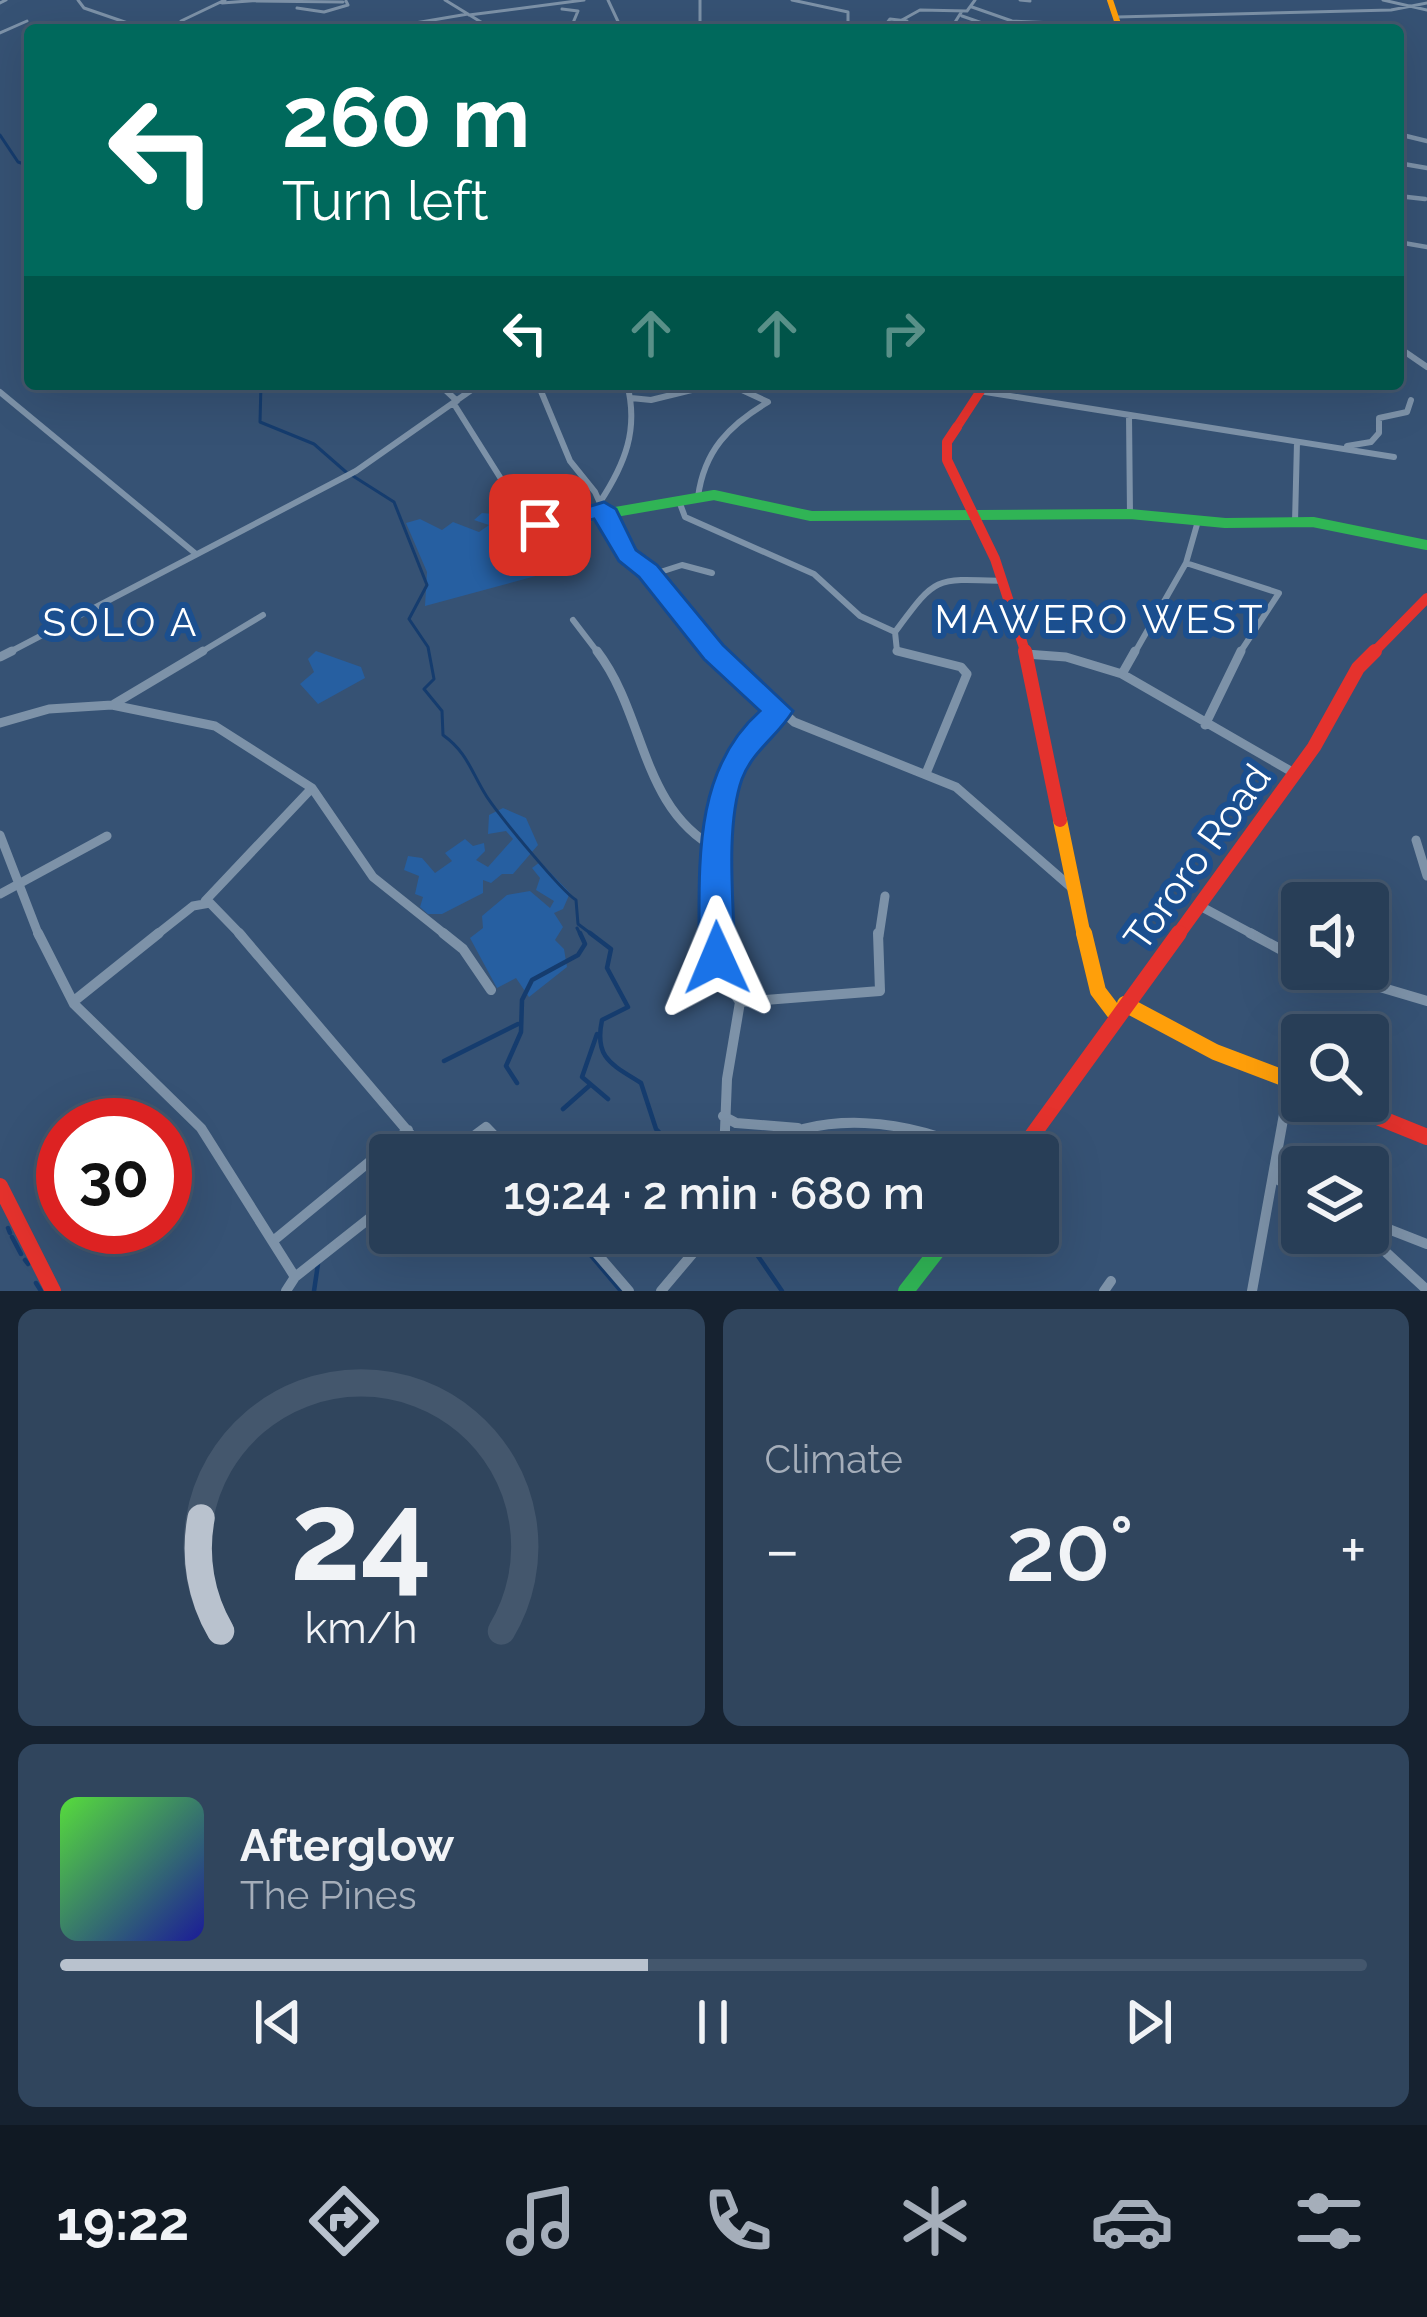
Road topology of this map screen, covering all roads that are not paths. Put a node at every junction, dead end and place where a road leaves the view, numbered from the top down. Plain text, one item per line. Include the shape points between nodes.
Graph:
1 (78, 0) edge
2 (225, 0) edge
3 (445, 0) edge
4 (584, 0) edge
5 (792, 0) edge
6 (976, 0) edge
7 (1020, 0) edge
8 (1110, 0) edge
9 (1383, 0) edge
10 (259, 1) edge
11 (345, 1) edge
12 (1030, 1) edge
13 (218, 3) edge
14 (1412, 6) junction
15 (555, 7) junction
16 (972, 7) junction
17 (1427, 7) edge
18 (282, 8) dead end
19 (962, 13) junction
20 (468, 15) junction
21 (902, 20) junction
22 (27, 21) dead end
23 (181, 21) dead end
24 (956, 21) junction
25 (1022, 22) joint
26 (131, 24) edge
27 (412, 24) edge
28 (484, 24) edge
29 (572, 24) edge
30 (848, 24) edge
31 (886, 24) edge
32 (907, 24) edge
33 (953, 24) edge
34 (973, 24) edge
35 (981, 24) edge
36 (1119, 24) edge
37 (0, 33) edge
38 (444, 390) edge
39 (472, 390) edge
40 (540, 390) edge
41 (629, 390) edge
42 (692, 390) edge
43 (741, 390) edge
44 (980, 390) edge
45 (998, 390) edge
46 (0, 392) edge
47 (632, 398) junction
48 (1411, 400) dead end
49 (455, 402) junction
50 (1129, 415) junction
51 (1297, 442) junction
52 (1327, 447) junction
53 (1394, 457) dead end
54 (585, 480) junction
55 (698, 497) junction
56 (513, 498) junction
57 (679, 501) junction
58 (602, 507) junction
59 (970, 514) junction
60 (1130, 514) junction
61 (1198, 521) junction
62 (1295, 521) junction
63 (1427, 545) edge
64 (196, 554) junction
65 (1186, 563) junction
66 (712, 573) dead end
67 (651, 575) junction
68 (1004, 581) junction
69 (1427, 598) edge
70 (263, 615) dead end
71 (573, 620) dead end
72 (895, 632) junction
73 (1026, 654) junction
74 (0, 657) edge
75 (1122, 674) junction
76 (112, 705) junction
77 (778, 711) junction
78 (0, 723) edge
79 (1205, 725) junction
80 (927, 771) junction
81 (1294, 773) junction
82 (312, 788) junction
83 (0, 835) edge
84 (107, 836) dead end
85 (1416, 840) dead end
86 (717, 849) junction
87 (1427, 876) edge
88 (19, 884) junction
89 (1073, 889) junction
90 (0, 894) edge
91 (885, 896) dead end
92 (204, 902) junction
93 (1200, 906) junction
94 (1281, 950) edge
95 (491, 990) dead end
96 (1389, 990) edge
97 (74, 1001) junction
98 (1427, 1001) edge
99 (740, 1002) junction
100 (1121, 1010) junction
101 (1281, 1076) edge
102 (723, 1116) junction
103 (1287, 1122) edge
104 (1389, 1122) edge
105 (805, 1129) junction
106 (408, 1130) junction
107 (411, 1134) edge
108 (723, 1134) edge
109 (789, 1134) edge
110 (938, 1134) edge
111 (1033, 1134) edge
112 (1427, 1137) edge
113 (1274, 1178) junction
114 (1281, 1182) edge
115 (0, 1186) edge
116 (369, 1220) edge
117 (1389, 1229) edge
118 (272, 1241) junction
119 (1427, 1244) edge
120 (598, 1254) edge
121 (693, 1254) edge
122 (935, 1254) edge
123 (1388, 1254) edge
124 (291, 1287) edge
125 (1427, 1290) edge
126 (53, 1291) edge
127 (629, 1291) edge
128 (662, 1291) edge
129 (907, 1291) edge
130 (1252, 1291) edge

1 - 26 street
2 - 13 street
3 - 20 street
4 - 15 street
5 - 30 street via 848,12
6 - 16 street
7 - 12 street
8 - 36 main road
9 - 14 street
10 - 11 street
10 - 13 street
11 - 18 street via 324,11
13 - 23 street
14 - 17 street
14 - 36 street
15 - 20 street
15 - 29 street via 578,10
16 - 19 street
16 - 25 street
19 - 21 street via 920,10
19 - 24 street
19 - 35 street
20 - 27 street
20 - 28 street
21 - 31 street
21 - 32 street
22 - 37 street
24 - 33 street
24 - 34 street
25 - 36 street
38 - 49 street
39 - 49 street
40 - 54 street
41 - 47 street
42 - 47 street
43 - 55 street via 768,402 729,425 703,465
44 - 59 main road via 946,450
45 - 50 street
46 - 64 street
47 - 58 street via 628,452
48 - 52 street via 1407,412 1379,418 1371,442
49 - 56 street
49 - 64 street via 356,471
50 - 51 street
50 - 60 street
51 - 52 street
51 - 62 street
52 - 53 street
54 - 56 street
54 - 58 street
55 - 57 main road
55 - 59 main road via 811,516
56 - 58 main road via 534,526
57 - 58 main road
57 - 72 street via 685,518 814,574 860,616
58 - 67 street via 628,556
59 - 60 main road
59 - 68 main road
60 - 61 main road
61 - 62 main road
61 - 65 street
62 - 63 main road
64 - 74 street
65 - 75 street
65 - 79 street via 1280,592
66 - 67 street via 696,563
67 - 77 street via 714,652
68 - 72 street via 930,585
68 - 73 main road
69 - 81 main road, Tororo Road via 1370,652
70 - 76 street
71 - 86 street via 623,692 670,816 687,836
72 - 80 street via 897,651 967,674
73 - 75 street
73 - 89 main road
75 - 79 street
76 - 78 street
76 - 82 street via 210,724
77 - 80 street via 823,736
77 - 86 street via 729,773
79 - 81 street
80 - 89 street via 1020,838
81 - 93 main road, Tororo Road
82 - 92 street
82 - 95 street via 373,877 464,949
83 - 88 street
84 - 88 street
85 - 87 street
86 - 99 street via 716,967
88 - 90 street
88 - 97 street
89 - 100 main road via 1094,982
91 - 99 street via 880,991
92 - 97 street
92 - 106 street via 282,976
93 - 94 street
93 - 100 main road, Tororo Road
96 - 98 street
97 - 118 street via 201,1128
99 - 102 street
100 - 101 main road
100 - 111 main road, Tororo Road
102 - 105 street
102 - 108 street
103 - 113 street
104 - 112 main road
105 - 109 street
105 - 110 street via 900,1124
106 - 107 street
106 - 118 street
113 - 114 street
113 - 130 street
115 - 126 main road
116 - 124 street
117 - 119 street
118 - 124 street
120 - 127 street
121 - 128 street
122 - 129 main road
123 - 125 street

